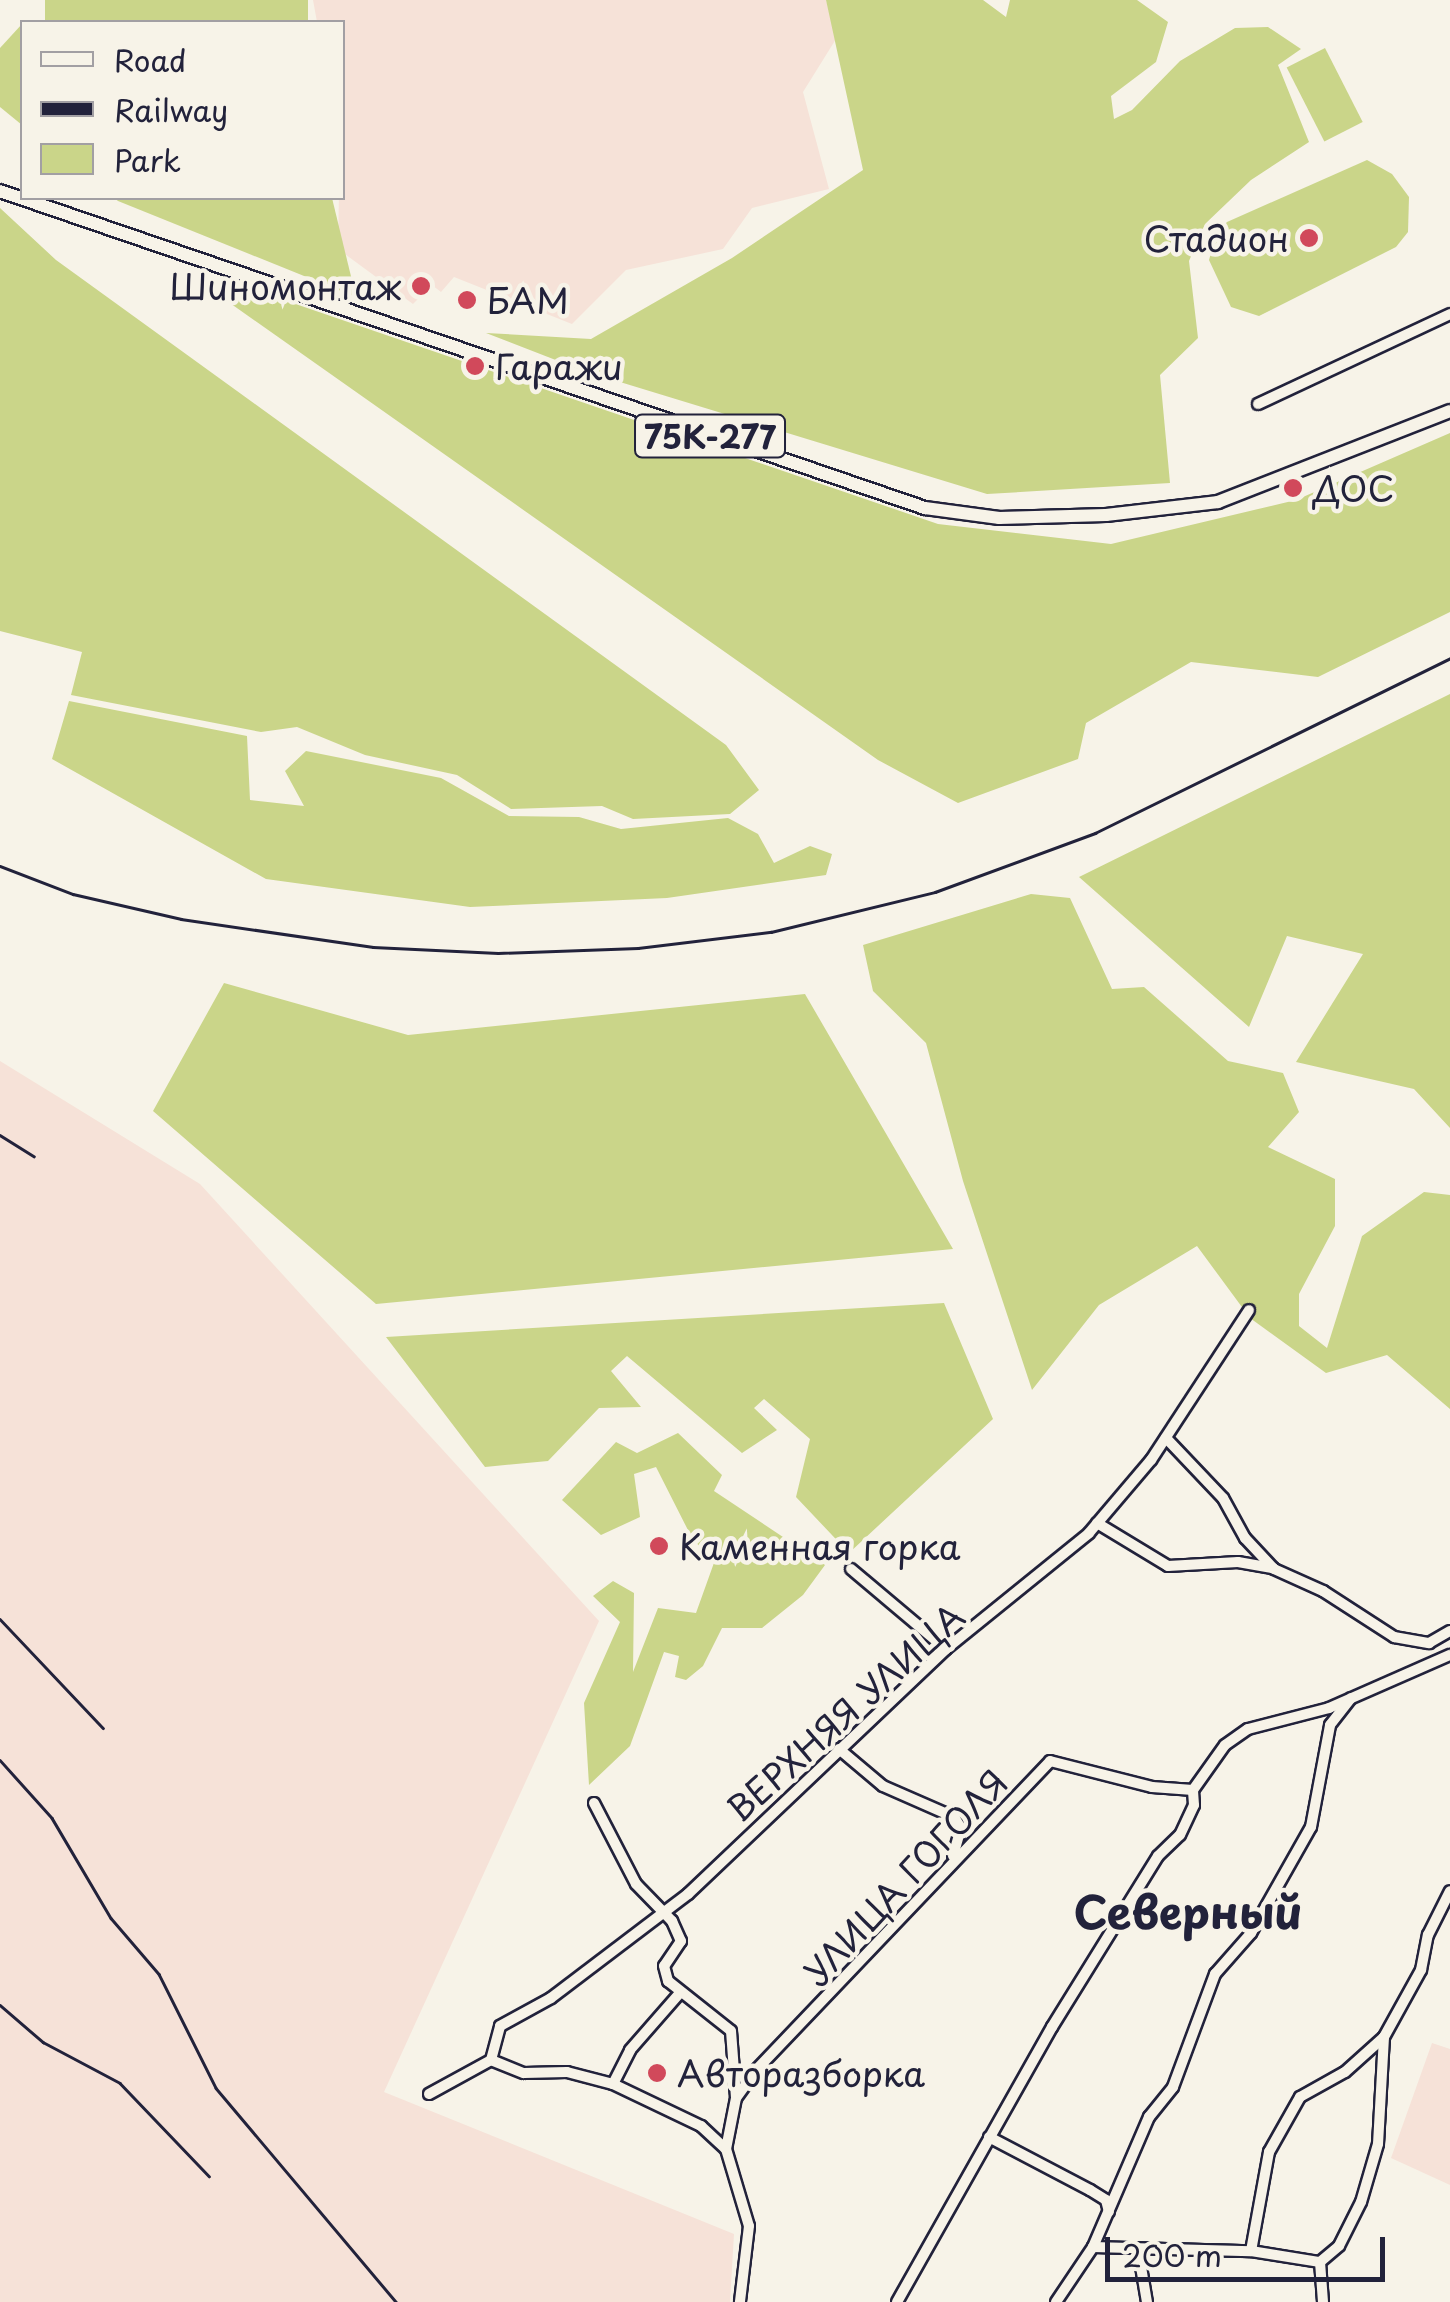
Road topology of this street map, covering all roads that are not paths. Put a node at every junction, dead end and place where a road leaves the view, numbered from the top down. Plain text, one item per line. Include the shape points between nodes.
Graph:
1 (29, 200) edge
2 (1450, 314) edge
3 (1258, 404) dead end
4 (1450, 412) edge
5 (1249, 1310) dead end
6 (1166, 1438) junction
7 (1098, 1523) junction
8 (1274, 1568) junction
9 (851, 1569) dead end
10 (1450, 1631) edge
11 (946, 1650) junction
12 (1450, 1655) edge
13 (1354, 1693) junction
14 (839, 1749) junction
15 (1193, 1790) junction
16 (594, 1804) dead end
17 (953, 1856) junction
18 (1450, 1891) edge
19 (662, 1912) junction
20 (679, 1994) junction
21 (1384, 2037) junction
22 (492, 2060) junction
23 (614, 2084) junction
24 (428, 2094) dead end
25 (736, 2098) junction
26 (989, 2138) junction
27 (726, 2149) junction
28 (1109, 2213) junction
29 (1092, 2247) junction
30 (1138, 2248) junction
31 (1251, 2251) junction
32 (1320, 2262) junction
33 (740, 2302) edge
34 (897, 2302) edge
35 (1056, 2302) edge
36 (1147, 2302) edge
37 (1323, 2302) edge

1 - 4 main road, 75К-277 via 924,508 998,518 1106,516 1218,502
2 - 3 street
5 - 6 street, ВЕРХНЯЯ УЛИЦА
6 - 7 street, ВЕРХНЯЯ УЛИЦА
6 - 8 street via 1223,1498 1245,1538
7 - 8 street via 1168,1566 1238,1562
7 - 11 street, ВЕРХНЯЯ УЛИЦА via 1006,1607
8 - 10 street via 1394,1637 1429,1642
9 - 11 street
11 - 14 street, ВЕРХНЯЯ УЛИЦА
12 - 13 street
13 - 15 street via 1330,1708 1248,1729 1226,1745
13 - 28 street via 1330,1726 1311,1827 1251,1933 1216,1974 1173,2087 1149,2117
14 - 17 street via 870,1778 954,1817 962,1828
14 - 19 street, ВЕРХНЯЯ УЛИЦА
15 - 17 street, УЛИЦА ГОГОЛЯ via 1050,1762 984,1835
15 - 26 street via 1194,1805 1180,1835 1158,1856
16 - 19 street via 614,1851
17 - 25 street, УЛИЦА ГОГОЛЯ
18 - 21 street via 1428,1935 1421,1970
19 - 20 street via 680,1941 664,1966
19 - 22 street, ВЕРХНЯЯ УЛИЦА via 551,1998 500,2026
20 - 23 street via 630,2050
20 - 25 street via 701,2002 731,2031
21 - 31 street via 1345,2072 1300,2097 1269,2152
21 - 32 street via 1378,2144 1339,2246
22 - 23 street via 524,2072 567,2072
22 - 24 street
23 - 27 street via 702,2126
25 - 27 street
26 - 28 street via 1106,2200
26 - 34 street
27 - 33 street via 749,2226
28 - 29 street
29 - 30 street
29 - 35 street
30 - 31 street
30 - 36 street
31 - 32 street
32 - 37 street

